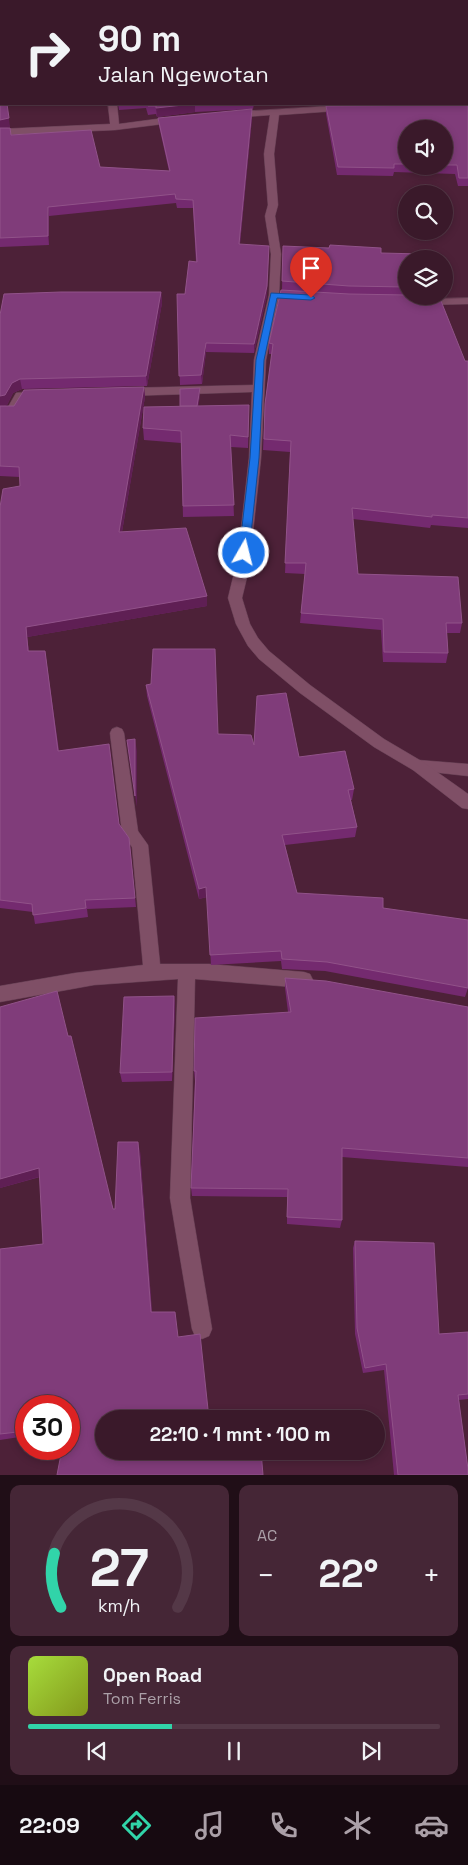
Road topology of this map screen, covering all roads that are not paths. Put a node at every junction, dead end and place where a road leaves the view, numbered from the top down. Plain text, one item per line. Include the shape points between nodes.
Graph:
1 (112, 105) edge
2 (358, 108) edge
3 (275, 113) junction
4 (225, 116) edge
5 (186, 118) edge
6 (116, 127) junction
7 (0, 132) edge
8 (453, 301) edge
9 (468, 301) edge
10 (257, 388) junction
11 (110, 392) edge
12 (52, 394) edge
13 (0, 411) edge
14 (118, 734) dead end
15 (418, 766) junction
16 (468, 770) edge
17 (468, 803) edge
18 (152, 972) junction
19 (187, 972) junction
20 (325, 981) edge
21 (0, 994) edge
22 (202, 1329) dead end

1 - 6 street
2 - 3 street
3 - 4 street
3 - 10 street via 269,154 273,205 270,216 278,295 260,360
5 - 6 street
6 - 7 street
8 - 9 street
10 - 11 street
10 - 15 street via 248,520 235,598 243,624 252,642 264,655 305,689
12 - 13 street via 22,395 12,411
14 - 18 street via 130,833 140,845
15 - 16 street
15 - 17 street
18 - 19 street
18 - 21 street via 56,982
19 - 20 street
19 - 22 street via 180,1198

